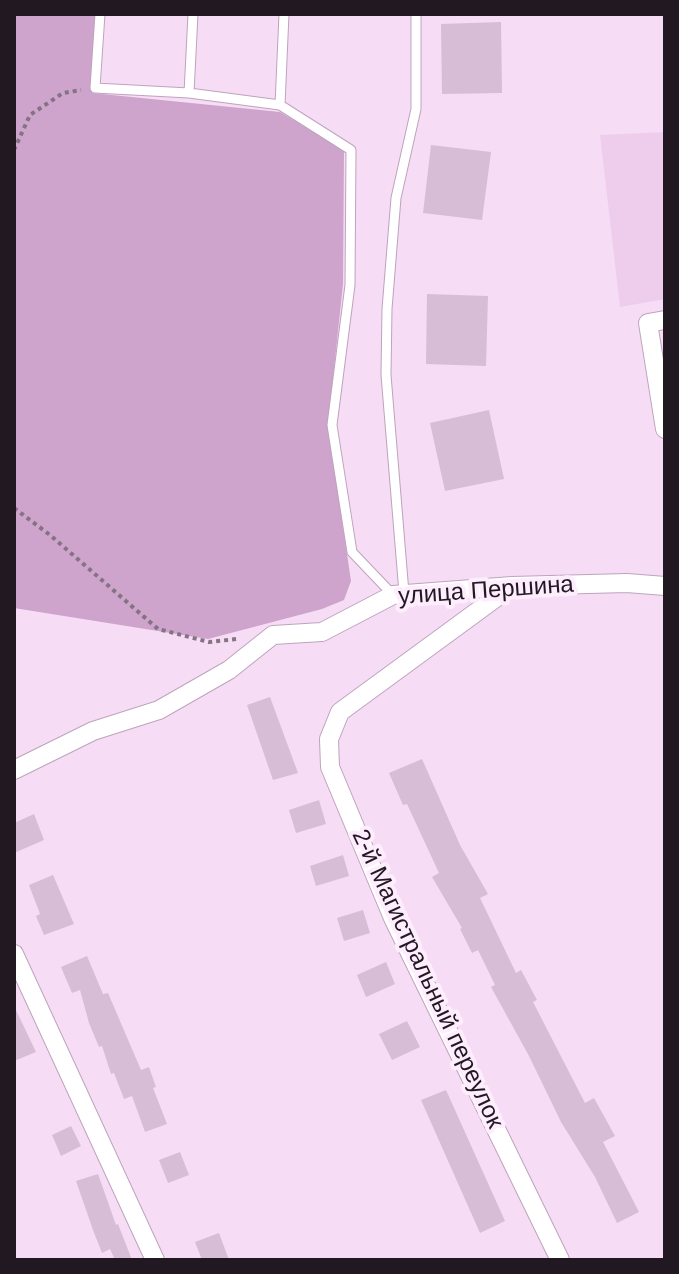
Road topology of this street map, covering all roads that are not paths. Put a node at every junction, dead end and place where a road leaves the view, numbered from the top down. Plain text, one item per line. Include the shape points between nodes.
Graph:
1 (100, 14) edge
2 (193, 14) edge
3 (284, 14) edge
4 (416, 14) edge
5 (189, 93) junction
6 (280, 105) junction
7 (665, 320) edge
8 (665, 429) edge
9 (512, 586) junction
10 (665, 586) edge
11 (398, 594) junction
12 (14, 770) edge
13 (14, 954) edge
14 (155, 1260) edge
15 (560, 1260) edge

1 - 5 lane via 95,88
2 - 5 lane
3 - 6 lane
4 - 11 lane via 416,109 396,198 387,309
5 - 6 lane
6 - 11 lane via 351,150 350,285 332,425 352,552
7 - 8 street via 648,323
9 - 10 street, улица Першина
9 - 11 street, улица Першина
9 - 15 street, 2-й Магистральный переулок via 340,712 329,739 330,767 393,918
11 - 12 street, улица Першина via 322,632 273,635 229,670 159,710 93,731
13 - 14 street

